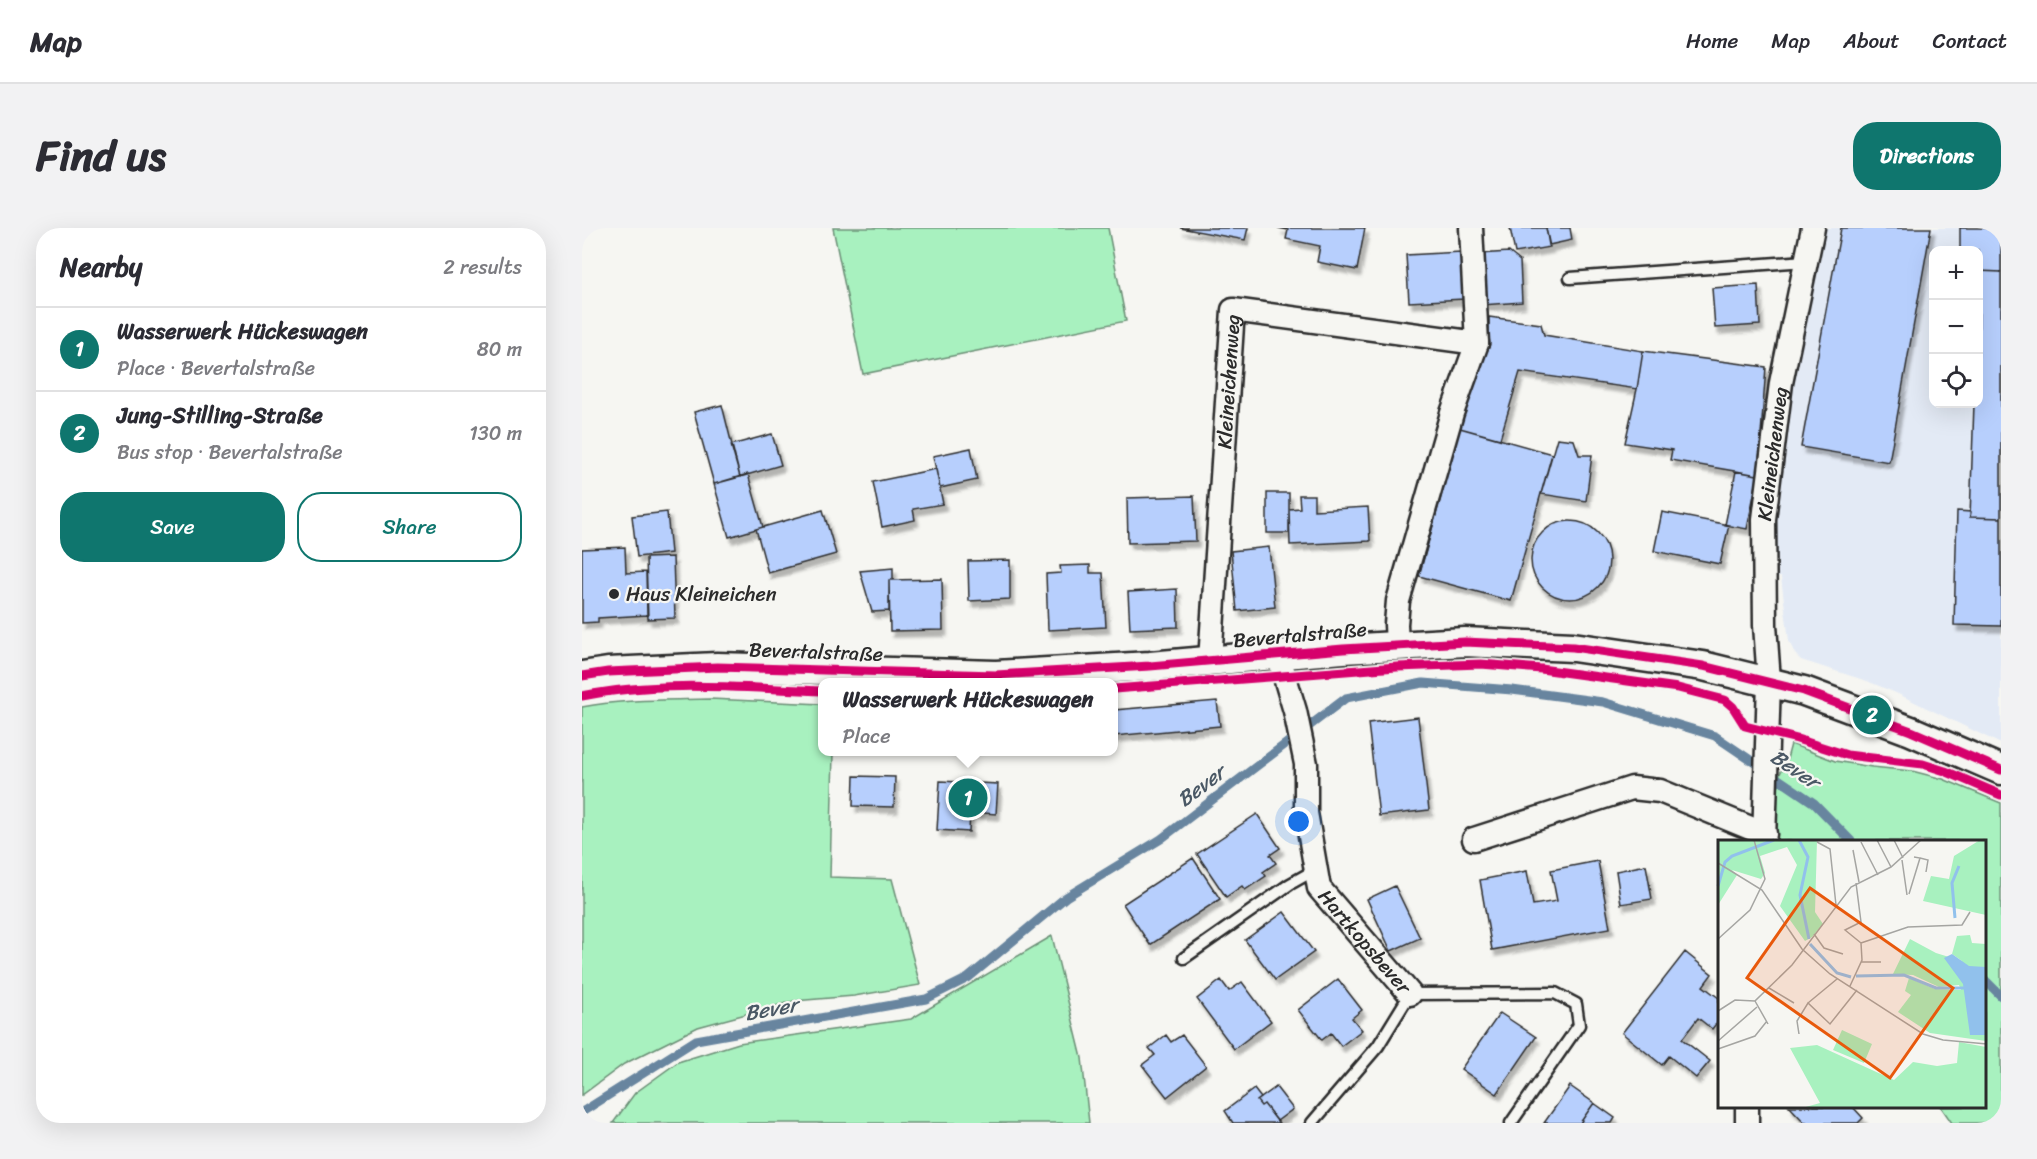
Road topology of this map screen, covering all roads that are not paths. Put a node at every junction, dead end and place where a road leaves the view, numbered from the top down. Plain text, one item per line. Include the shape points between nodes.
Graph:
1 (1470, 228) edge
2 (1812, 228) edge
3 (1806, 261) junction
4 (1570, 278) dead end
5 (1477, 343) junction
6 (1397, 646) junction
7 (1278, 654) junction
8 (1210, 661) junction
9 (582, 676) edge
10 (1769, 681) junction
11 (2001, 770) edge
12 (1764, 837) edge
13 (1474, 839) dead end
14 (1316, 870) junction
15 (1184, 958) dead end
16 (1410, 994) junction
17 (1312, 1123) edge
18 (1510, 1123) edge

1 - 5 street
2 - 3 street, Kleineichenweg
3 - 4 lane
3 - 10 street, Kleineichenweg via 1782,383 1764,519
5 - 6 street via 1452,413 1398,601
5 - 8 street, Kleineichenweg via 1233,310
6 - 7 street, Bevertalstraße
6 - 10 street, Bevertalstraße via 1465,642 1573,647 1703,666
7 - 8 street, Bevertalstraße
7 - 14 street, Hartkopsbever via 1306,764 1306,813
8 - 9 street, Bevertalstraße via 996,675 717,667
10 - 11 street, Bevertalstraße via 1872,715
10 - 12 street, Kleineichenweg
12 - 13 street via 1660,790 1632,789
14 - 15 lane, Hartkopsbever
14 - 16 street, Hartkopsbever via 1319,888
16 - 17 lane, Hartkopsbever via 1378,1046
16 - 18 lane via 1555,993 1576,1004 1579,1025

